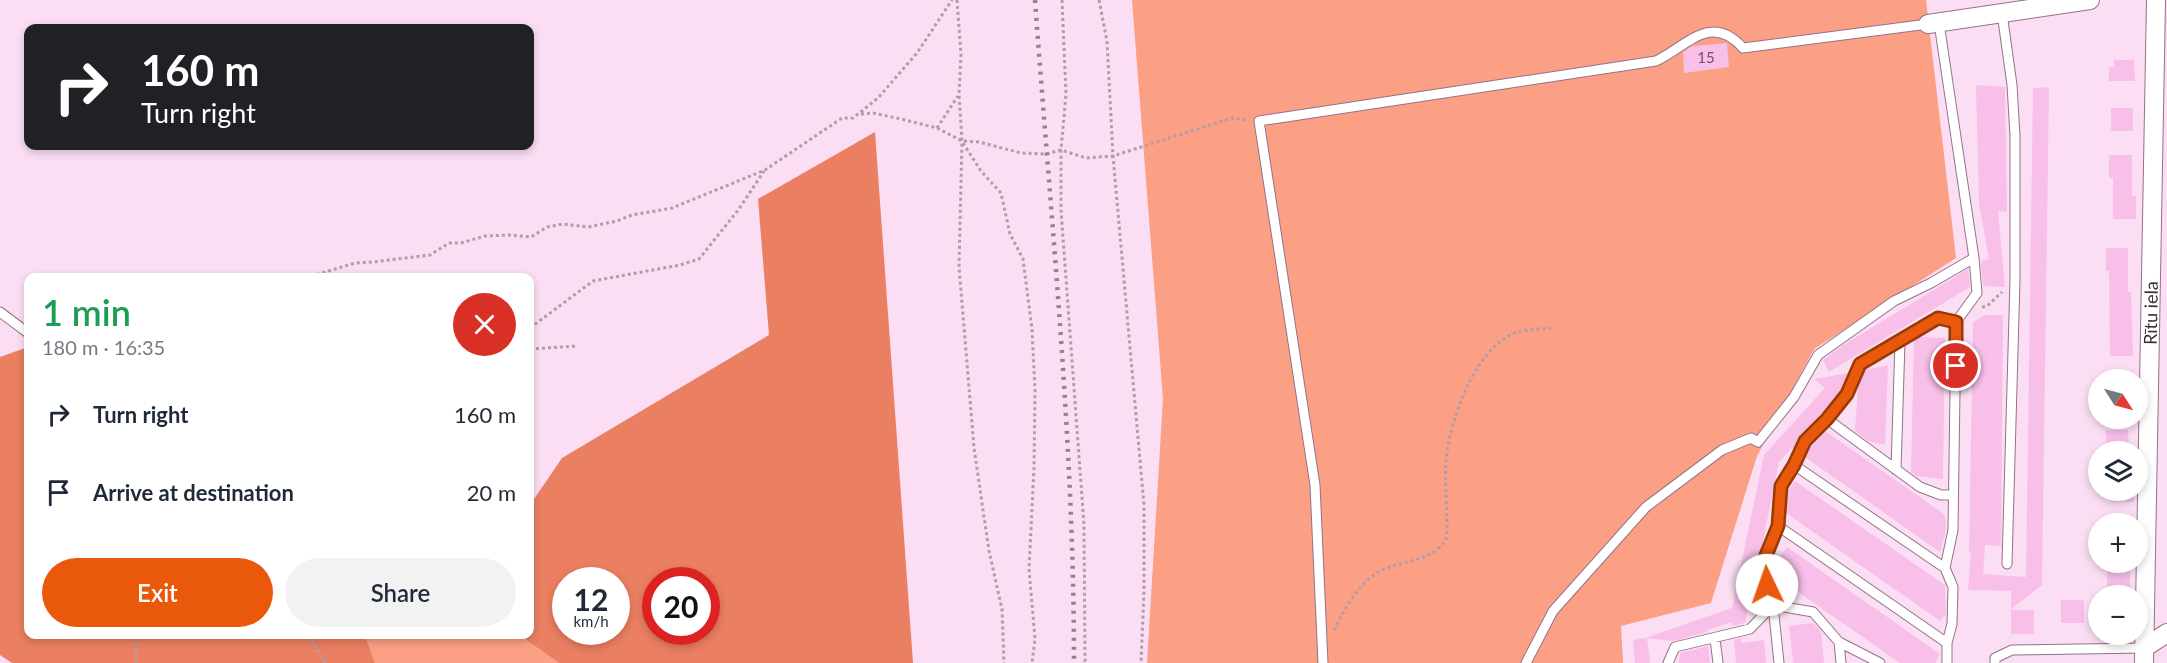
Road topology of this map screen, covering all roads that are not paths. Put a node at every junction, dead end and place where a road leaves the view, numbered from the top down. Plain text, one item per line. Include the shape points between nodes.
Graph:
1 (2090, 0) edge
2 (2156, 0) edge
3 (2050, 3) edge
4 (2002, 13) junction
5 (1934, 23) junction
6 (1974, 258) junction
7 (0, 312) edge
8 (1956, 322) junction
9 (24, 330) edge
10 (1900, 341) junction
11 (1827, 419) junction
12 (1794, 465) junction
13 (1896, 470) junction
14 (1953, 495) junction
15 (1778, 526) junction
16 (2007, 564) dead end
17 (1945, 568) junction
18 (1773, 606) junction
19 (2167, 633) edge
20 (1715, 639) junction
21 (1839, 642) junction
22 (1947, 643) junction
23 (2144, 655) edge
24 (1322, 658) edge
25 (1526, 663) edge
26 (1668, 663) edge
27 (1718, 663) edge
28 (1779, 663) edge
29 (1841, 663) edge
30 (1880, 663) edge
31 (1947, 663) edge
32 (1995, 663) edge

1 - 3 street
2 - 23 street, Rītu iela
3 - 4 street
4 - 5 street
4 - 16 lane via 2015,136
5 - 6 lane
5 - 24 lane via 1743,48 1724,33 1710,32 1656,61 1259,121 1315,485
6 - 8 lane via 1977,293
6 - 25 lane via 1894,301 1818,355 1794,397 1758,442 1751,438 1722,450 1646,507 1553,611
7 - 9 lane
8 - 10 lane via 1938,318
8 - 14 lane
10 - 11 lane via 1860,364 1847,394
10 - 13 lane
11 - 12 lane via 1805,441
11 - 13 lane
12 - 15 lane via 1781,486
12 - 17 lane
13 - 14 lane via 1920,488
14 - 17 lane via 1953,530
15 - 18 lane via 1762,565
15 - 22 lane
17 - 22 lane via 1953,587
18 - 20 lane via 1750,629
18 - 21 lane via 1813,612
18 - 28 lane
19 - 23 street
20 - 26 lane via 1675,647
20 - 27 lane
21 - 29 lane
21 - 30 lane
22 - 31 lane
23 - 32 lane via 2012,650 1995,658

